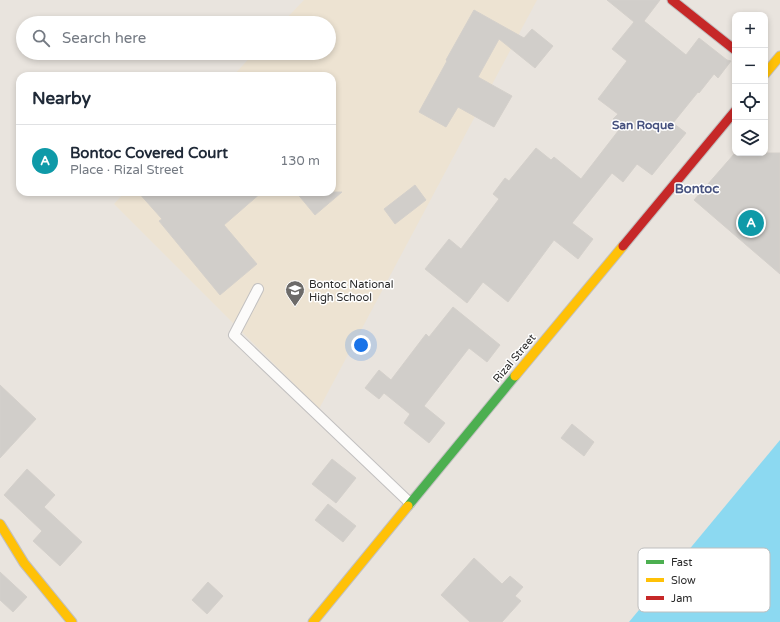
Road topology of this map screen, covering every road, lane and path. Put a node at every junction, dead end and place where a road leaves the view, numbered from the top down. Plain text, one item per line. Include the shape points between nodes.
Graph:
1 (672, 0) edge
2 (732, 48) edge
3 (780, 56) edge
4 (768, 70) edge
5 (732, 115) edge
6 (258, 289) dead end
7 (410, 503) junction
8 (0, 524) edge
9 (72, 622) edge
10 (313, 622) edge

1 - 2 main road
3 - 4 main road
5 - 7 main road, Rizal Street
6 - 7 lane via 234,335
7 - 10 main road, Rizal Street
8 - 9 main road via 24,563

